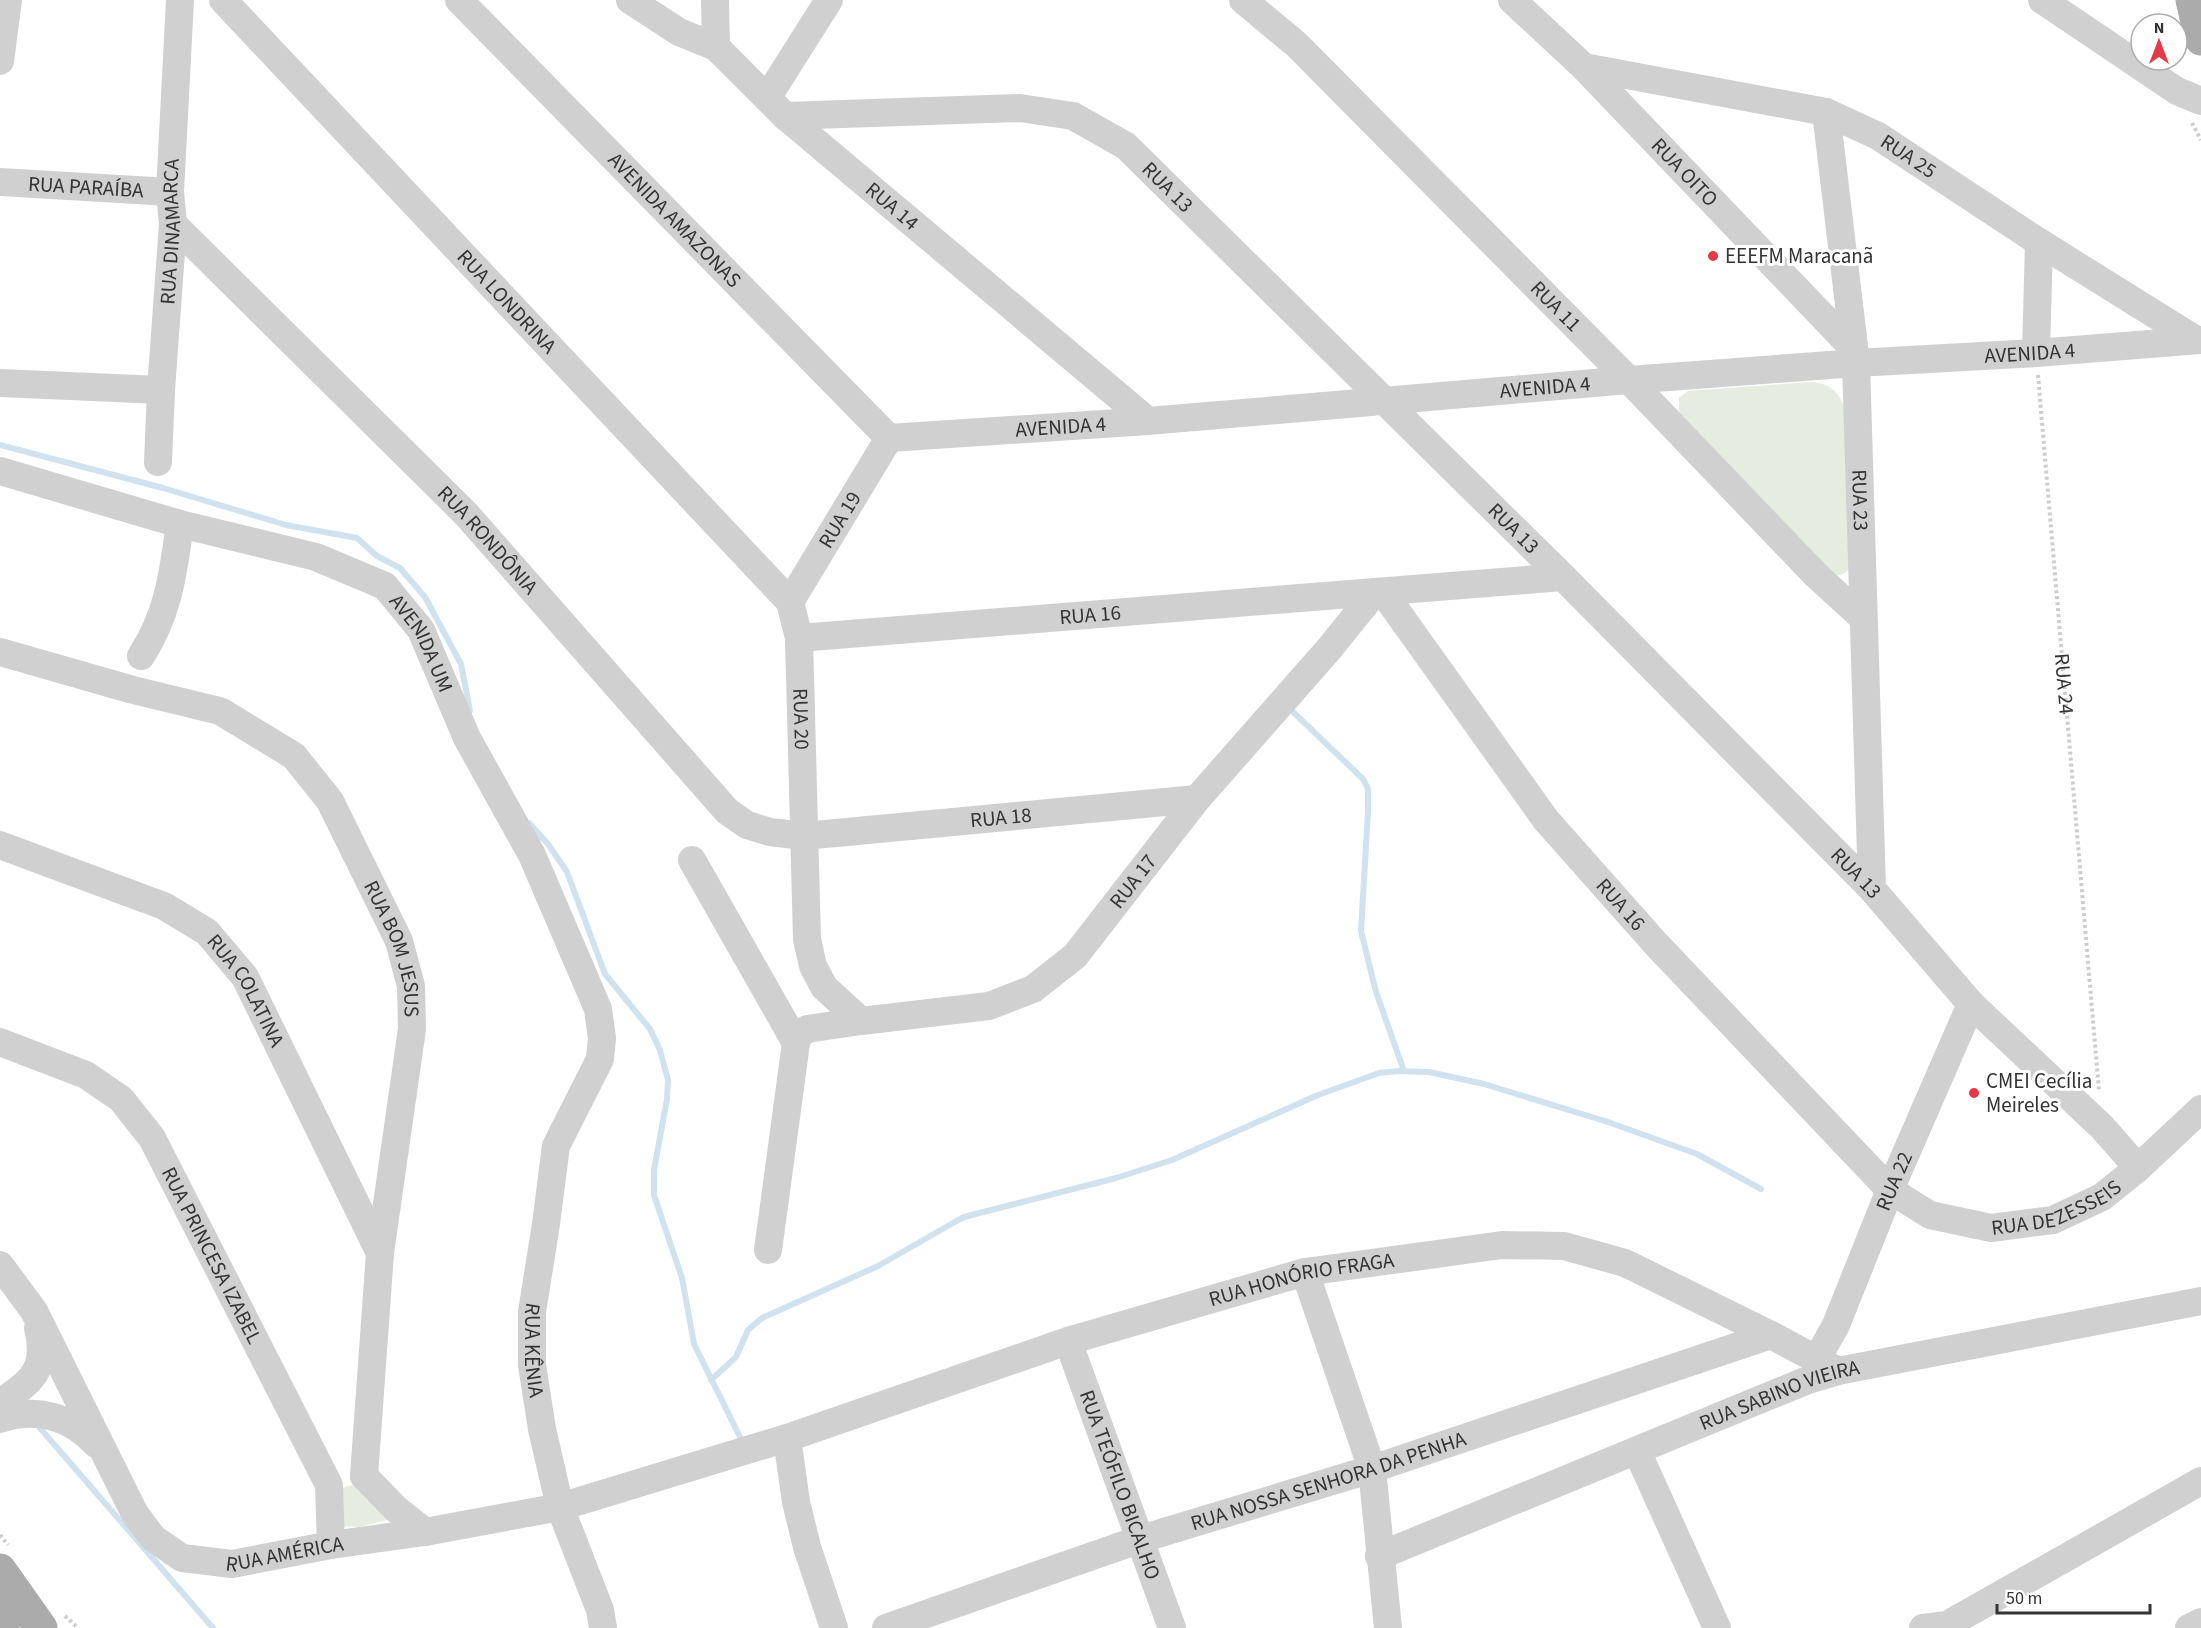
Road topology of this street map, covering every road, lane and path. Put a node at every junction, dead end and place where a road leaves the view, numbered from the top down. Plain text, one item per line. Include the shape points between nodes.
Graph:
1 (8, 0) edge
2 (180, 0) edge
3 (223, 0) edge
4 (459, 0) edge
5 (492, 0) edge
6 (630, 0) edge
7 (715, 0) edge
8 (829, 0) edge
9 (1243, 0) edge
10 (2042, 0) edge
11 (2192, 0) edge
12 (1512, 1) edge
13 (486, 28) junction
14 (2201, 39) edge
15 (716, 47) junction
16 (0, 61) edge
17 (1584, 67) junction
18 (2201, 100) edge
19 (776, 107) junction
20 (1826, 112) junction
21 (0, 182) edge
22 (170, 192) junction
23 (173, 224) junction
24 (2039, 242) junction
25 (2198, 340) edge
26 (2036, 353) junction
27 (1855, 356) junction
28 (1629, 380) junction
29 (0, 383) edge
30 (161, 390) junction
31 (1384, 401) junction
32 (1148, 421) junction
33 (889, 438) junction
34 (158, 462) dead end
35 (0, 471) edge
36 (180, 524) junction
37 (1563, 577) junction
38 (1379, 592) junction
39 (790, 602) junction
40 (1862, 617) junction
41 (799, 638) junction
42 (0, 652) edge
43 (141, 656) dead end
44 (1197, 799) junction
45 (804, 836) junction
46 (0, 845) edge
47 (692, 860) dead end
48 (1872, 889) junction
49 (1971, 1004) junction
50 (861, 1021) junction
51 (802, 1036) junction
52 (602, 1038) joint
53 (0, 1042) edge
54 (2201, 1109) edge
55 (2102, 1128) junction
56 (2138, 1168) junction
57 (1890, 1190) junction
58 (768, 1250) dead end
59 (380, 1253) junction
60 (0, 1265) edge
61 (1305, 1272) junction
62 (2201, 1301) edge
63 (34, 1311) junction
64 (1771, 1335) junction
65 (1068, 1341) junction
66 (1828, 1365) junction
67 (0, 1403) edge
68 (0, 1419) edge
69 (774, 1442) junction
70 (1637, 1451) junction
71 (105, 1454) junction
72 (1372, 1469) junction
73 (364, 1476) junction
74 (2201, 1481) edge
75 (329, 1485) junction
76 (560, 1507) junction
77 (425, 1532) junction
78 (1141, 1539) junction
79 (331, 1545) junction
80 (1379, 1556) junction
81 (0, 1570) edge
82 (0, 1581) edge
83 (2201, 1622) edge
84 (1940, 1627) edge
85 (3, 1628) edge
86 (41, 1628) edge
87 (603, 1628) edge
88 (834, 1628) edge
89 (886, 1628) edge
90 (1172, 1628) edge
91 (1388, 1628) edge
92 (1717, 1628) edge
93 (2189, 1628) edge

1 - 16 street
2 - 22 street, RUA DINAMARCA
3 - 39 street, RUA LONDRINA
4 - 13 street, AVENIDA AMAZONAS
5 - 13 street
6 - 15 street, RUA 14 via 679,32
7 - 15 street
8 - 19 street
9 - 28 street, RUA 11 via 1297,45
10 - 18 street via 2176,91
11 - 14 main road
12 - 17 street, RUA OITO
13 - 33 street, AVENIDA AMAZONAS
15 - 19 street, RUA 14
17 - 20 street, RUA 25
17 - 27 street, RUA OITO
19 - 31 street, RUA 13 via 1020,108 1073,116 1126,146
19 - 32 street, RUA 14
20 - 24 street, RUA 25 via 1878,136
20 - 27 street, RUA 23
21 - 22 street, RUA PARAÍBA
22 - 23 street, RUA DINAMARCA
23 - 30 street, RUA DINAMARCA
23 - 45 street, RUA RONDÔNIA via 466,514 726,811 747,825
24 - 25 street, RUA 25
24 - 26 street
25 - 26 street, AVENIDA 4
26 - 27 street, AVENIDA 4
26 - 55 path, RUA 24
27 - 28 street, AVENIDA 4
27 - 40 street, RUA 23
28 - 31 street, AVENIDA 4
28 - 40 street, RUA 11 via 1816,575
29 - 30 street
30 - 34 street, RUA DINAMARCA
31 - 32 street, AVENIDA 4
31 - 37 street, RUA 13
32 - 33 street, AVENIDA 4
33 - 39 street, RUA 19
35 - 36 street, AVENIDA UM
36 - 43 street via 164,612
36 - 52 street, AVENIDA UM via 316,557 385,586 421,630 467,738 532,855 598,1009
37 - 38 street, RUA 16
37 - 48 street, RUA 13
38 - 41 street, RUA 16
38 - 44 street, RUA 17
38 - 57 street, RUA 16 via 1546,820 1656,944
39 - 41 street, RUA 20
40 - 48 street, RUA 23
41 - 45 street, RUA 20
42 - 59 street, RUA BOM JESUS via 220,711 294,756 330,801 399,941 411,986 412,1029
44 - 45 street, RUA 18
44 - 50 street, RUA 17 via 1075,956 1034,989 989,1006
45 - 50 street, RUA 20 via 807,939 813,966 824,987
46 - 59 street, RUA COLATINA via 164,906 207,932 245,977
47 - 51 street
48 - 49 street, RUA 13
49 - 55 street, RUA 13
49 - 57 street, RUA 22
50 - 51 street, RUA 17
51 - 58 street
52 - 76 street, RUA KÊNIA via 600,1059 556,1146 532,1312 532,1365
53 - 75 street, RUA PRINCESA IZABEL via 86,1075 121,1099 152,1138
54 - 56 street, RUA DEZESSEIS
55 - 56 street, RUA 13
56 - 57 street, RUA DEZESSEIS via 2102,1197 2053,1220 1991,1228 1929,1215
57 - 66 street, RUA 22 via 1836,1325
59 - 73 street, RUA BOM JESUS
60 - 63 street, RUA AMÉRICA
61 - 64 street, RUA HONÓRIO FRAGA via 1502,1245 1564,1246 1625,1263
61 - 65 street, RUA HONÓRIO FRAGA
61 - 72 street
62 - 66 street, RUA SABINO VIEIRA
63 - 67 street via 42,1356 35,1375
63 - 71 street, RUA AMÉRICA
64 - 66 street, RUA HONÓRIO FRAGA
64 - 72 street, RUA NOSSA SENHORA DA PENHA
65 - 69 street, RUA HONÓRIO FRAGA
65 - 78 street, RUA TEÓFILO BICALHO
66 - 70 street, RUA SABINO VIEIRA via 1808,1380
68 - 71 street via 40,1413 62,1419 86,1434
69 - 76 street, RUA AMÉRICA
69 - 88 street
70 - 80 street, RUA SABINO VIEIRA
70 - 92 street
71 - 79 street, RUA AMÉRICA via 135,1514 153,1538 182,1558 232,1564
72 - 78 street, RUA NOSSA SENHORA DA PENHA
72 - 80 street
73 - 75 street
73 - 77 street
74 - 84 street
75 - 79 street, RUA PRINCESA IZABEL
76 - 77 street, RUA AMÉRICA
76 - 87 street, RUA KÊNIA via 600,1610
77 - 79 street, RUA AMÉRICA
78 - 89 street, RUA NOSSA SENHORA DA PENHA
78 - 90 street, RUA TEÓFILO BICALHO
80 - 91 street
81 - 86 main road
82 - 85 main road
83 - 93 street

